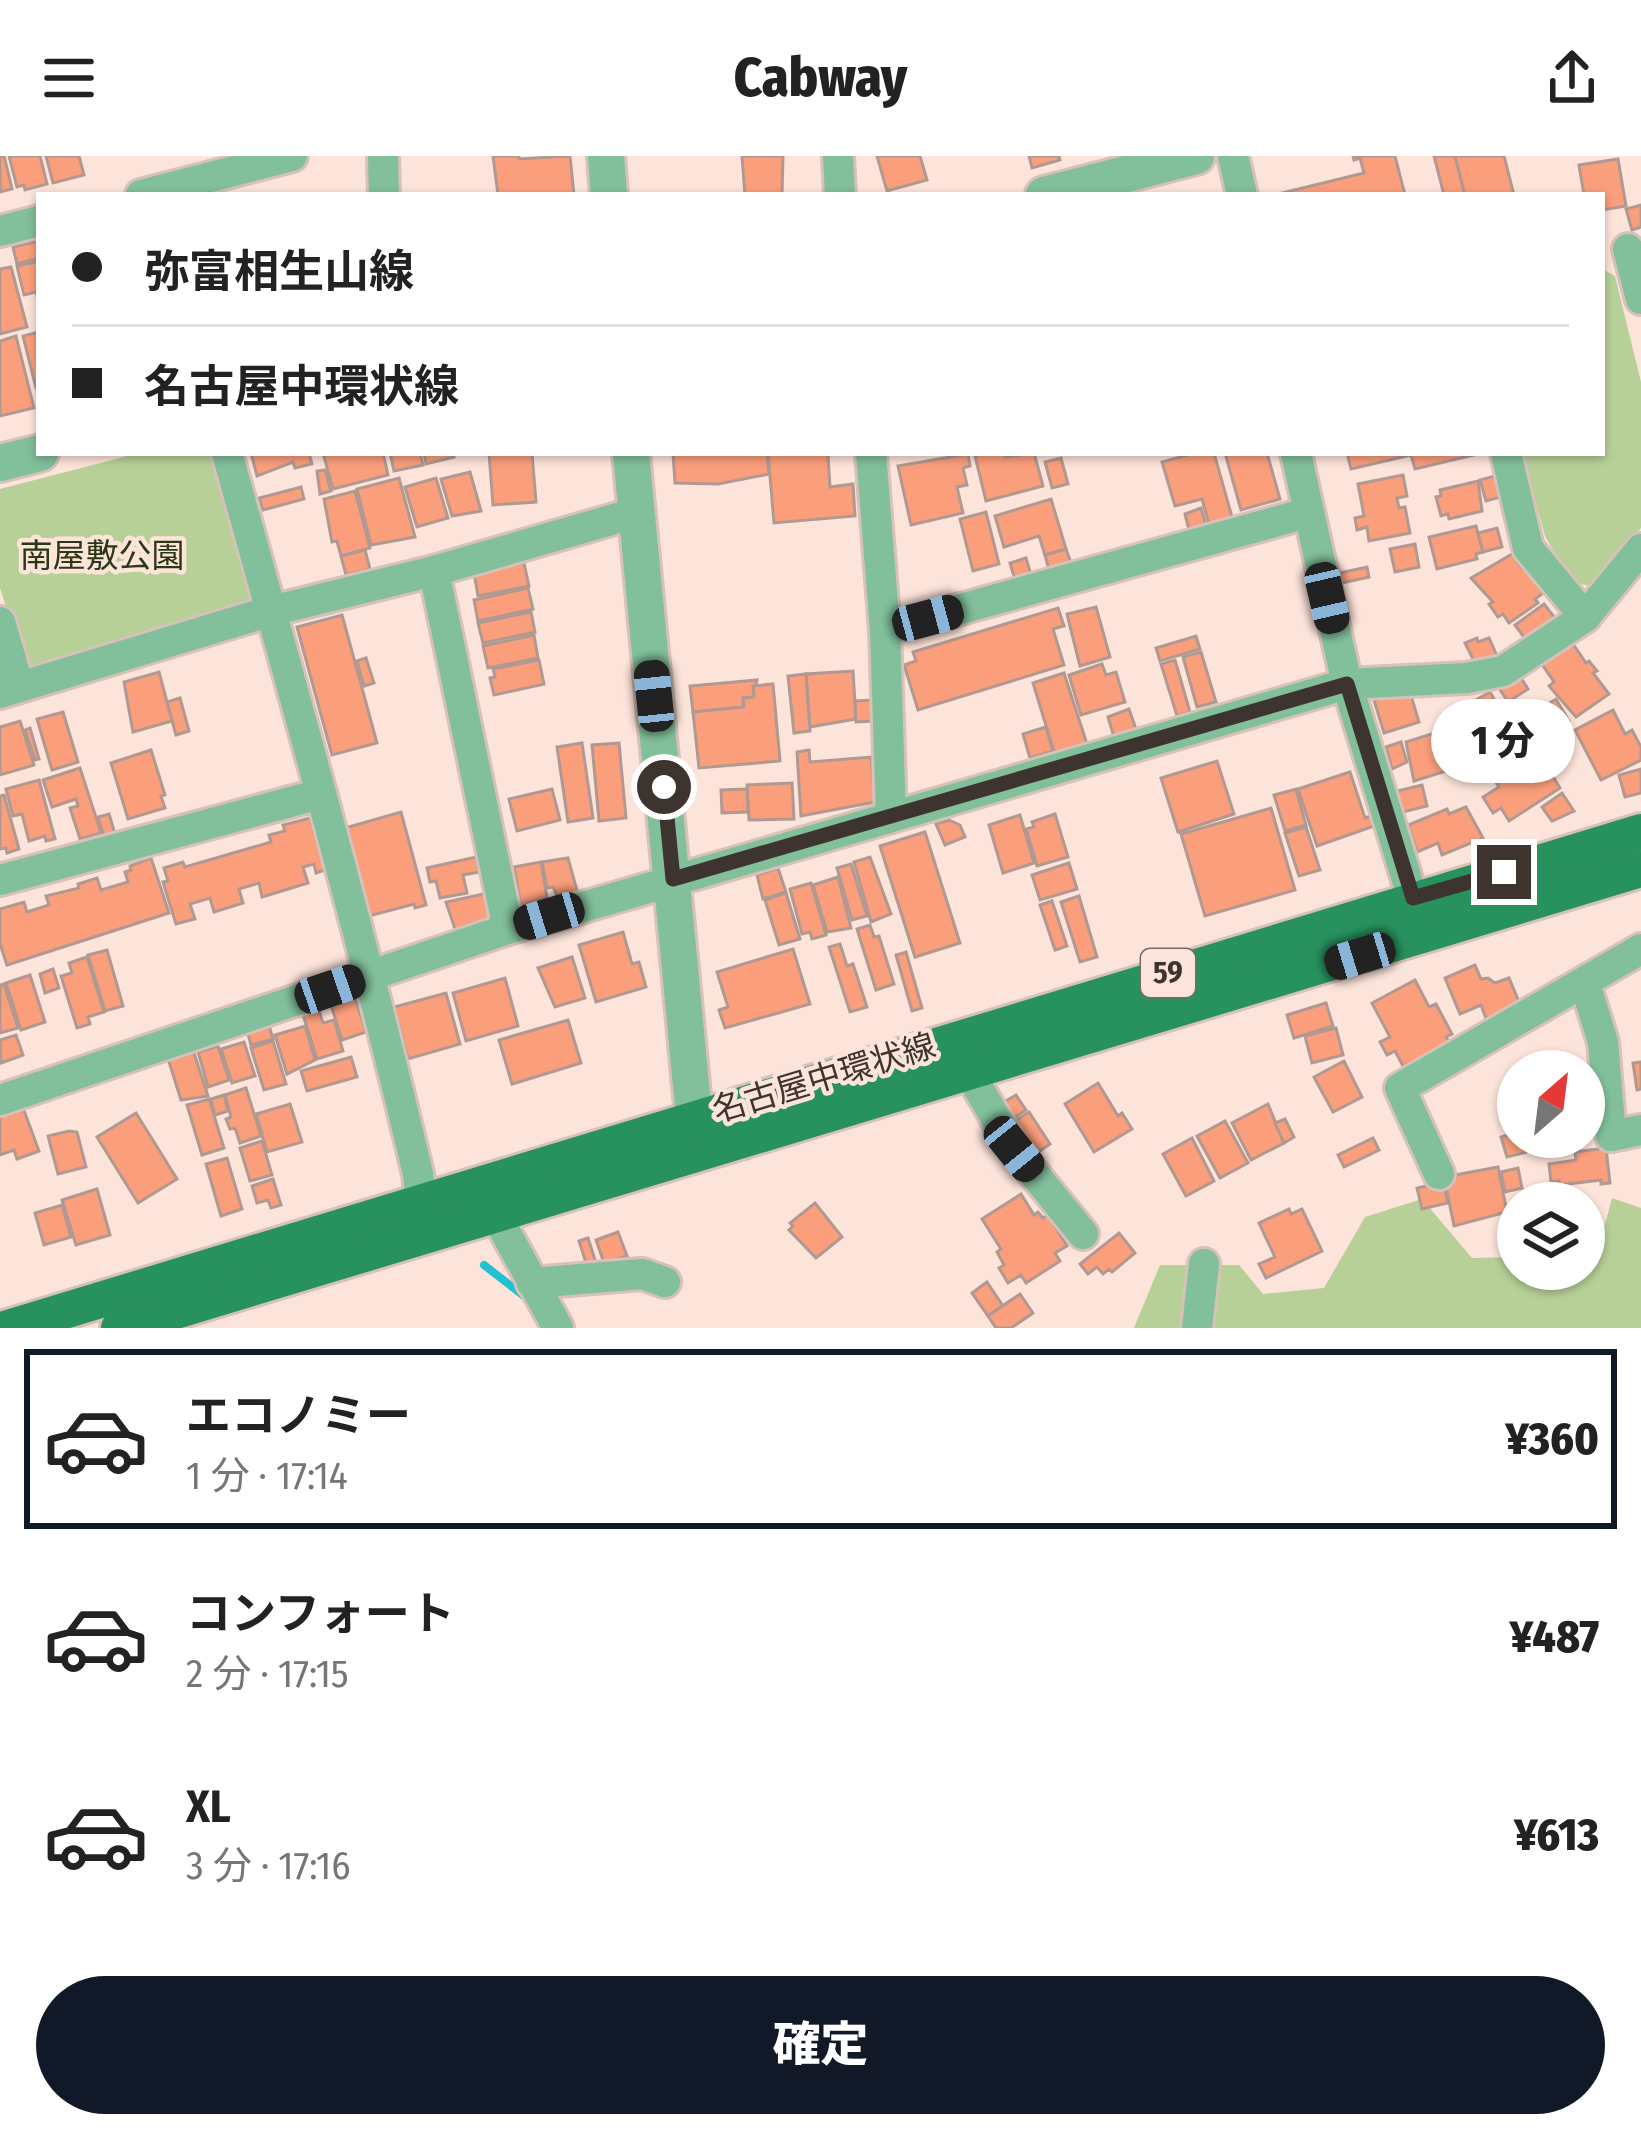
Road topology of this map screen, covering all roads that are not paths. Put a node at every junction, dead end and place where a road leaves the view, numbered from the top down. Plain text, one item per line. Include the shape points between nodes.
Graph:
1 (292, 156) edge
2 (383, 156) edge
3 (606, 156) edge
4 (838, 156) edge
5 (1196, 156) edge
6 (1233, 156) edge
7 (153, 192) edge
8 (384, 192) edge
9 (609, 192) edge
10 (840, 192) edge
11 (1056, 192) edge
12 (1241, 192) edge
13 (36, 222) edge
14 (0, 232) edge
15 (1624, 250) edge
16 (1641, 299) edge
17 (36, 454) edge
18 (228, 456) edge
19 (631, 456) edge
20 (872, 456) edge
21 (1297, 456) edge
22 (1507, 456) edge
23 (0, 463) edge
24 (635, 513) junction
25 (1307, 513) junction
26 (1641, 549) edge
27 (434, 571) junction
28 (271, 611) junction
29 (1585, 617) junction
30 (0, 622) edge
31 (885, 629) junction
32 (1347, 684) junction
33 (9, 690) edge
34 (320, 794) junction
35 (891, 817) junction
36 (1641, 832) edge
37 (1638, 878) edge
38 (673, 879) junction
39 (0, 880) edge
40 (1413, 898) junction
41 (508, 929) junction
42 (1641, 949) edge
43 (371, 975) junction
44 (1585, 984) junction
45 (970, 1074) junction
46 (0, 1100) edge
47 (697, 1118) junction
48 (1641, 1130) edge
49 (697, 1155) junction
50 (1439, 1174) dead end
51 (421, 1202) junction
52 (496, 1215) junction
53 (1083, 1234) dead end
54 (1204, 1264) dead end
55 (665, 1282) dead end
56 (532, 1283) junction
57 (0, 1310) edge
58 (199, 1317) edge
59 (9, 1328) edge
60 (119, 1328) edge
61 (558, 1328) edge
62 (1197, 1328) edge

1 - 7 street
2 - 8 street
3 - 9 street
4 - 10 street
5 - 11 street
6 - 12 street
13 - 14 street
15 - 16 street
17 - 23 street
18 - 28 street
19 - 24 street
20 - 31 street
21 - 25 street
22 - 29 street via 1528,548
24 - 27 street
24 - 38 street
25 - 31 street
25 - 32 street
26 - 29 street
27 - 28 street
27 - 41 street
28 - 33 street
28 - 34 street
29 - 32 street via 1503,670
30 - 33 street
31 - 35 street
32 - 35 street
32 - 40 street
34 - 39 street
34 - 43 street
35 - 38 street
36 - 40 main road, 名古屋中環状線 / 59
37 - 45 main road, 名古屋中環状線 / 59
38 - 41 street
38 - 47 street
40 - 47 main road, 名古屋中環状線 / 59
41 - 43 street
42 - 44 street
43 - 46 street
43 - 51 street
44 - 48 street via 1603,1042 1611,1136
44 - 50 street via 1400,1088
45 - 49 main road, 名古屋中環状線 / 59
45 - 53 street via 1014,1149
47 - 49 street
47 - 51 main road, 名古屋中環状線 / 59
49 - 52 main road, 名古屋中環状線 / 59
51 - 59 main road, 名古屋中環状線 / 59
52 - 56 street
52 - 58 main road, 名古屋中環状線 / 59
54 - 62 street
55 - 56 street via 642,1274
56 - 61 street
57 - 59 street
58 - 60 main road, 名古屋中環状線 / 59

